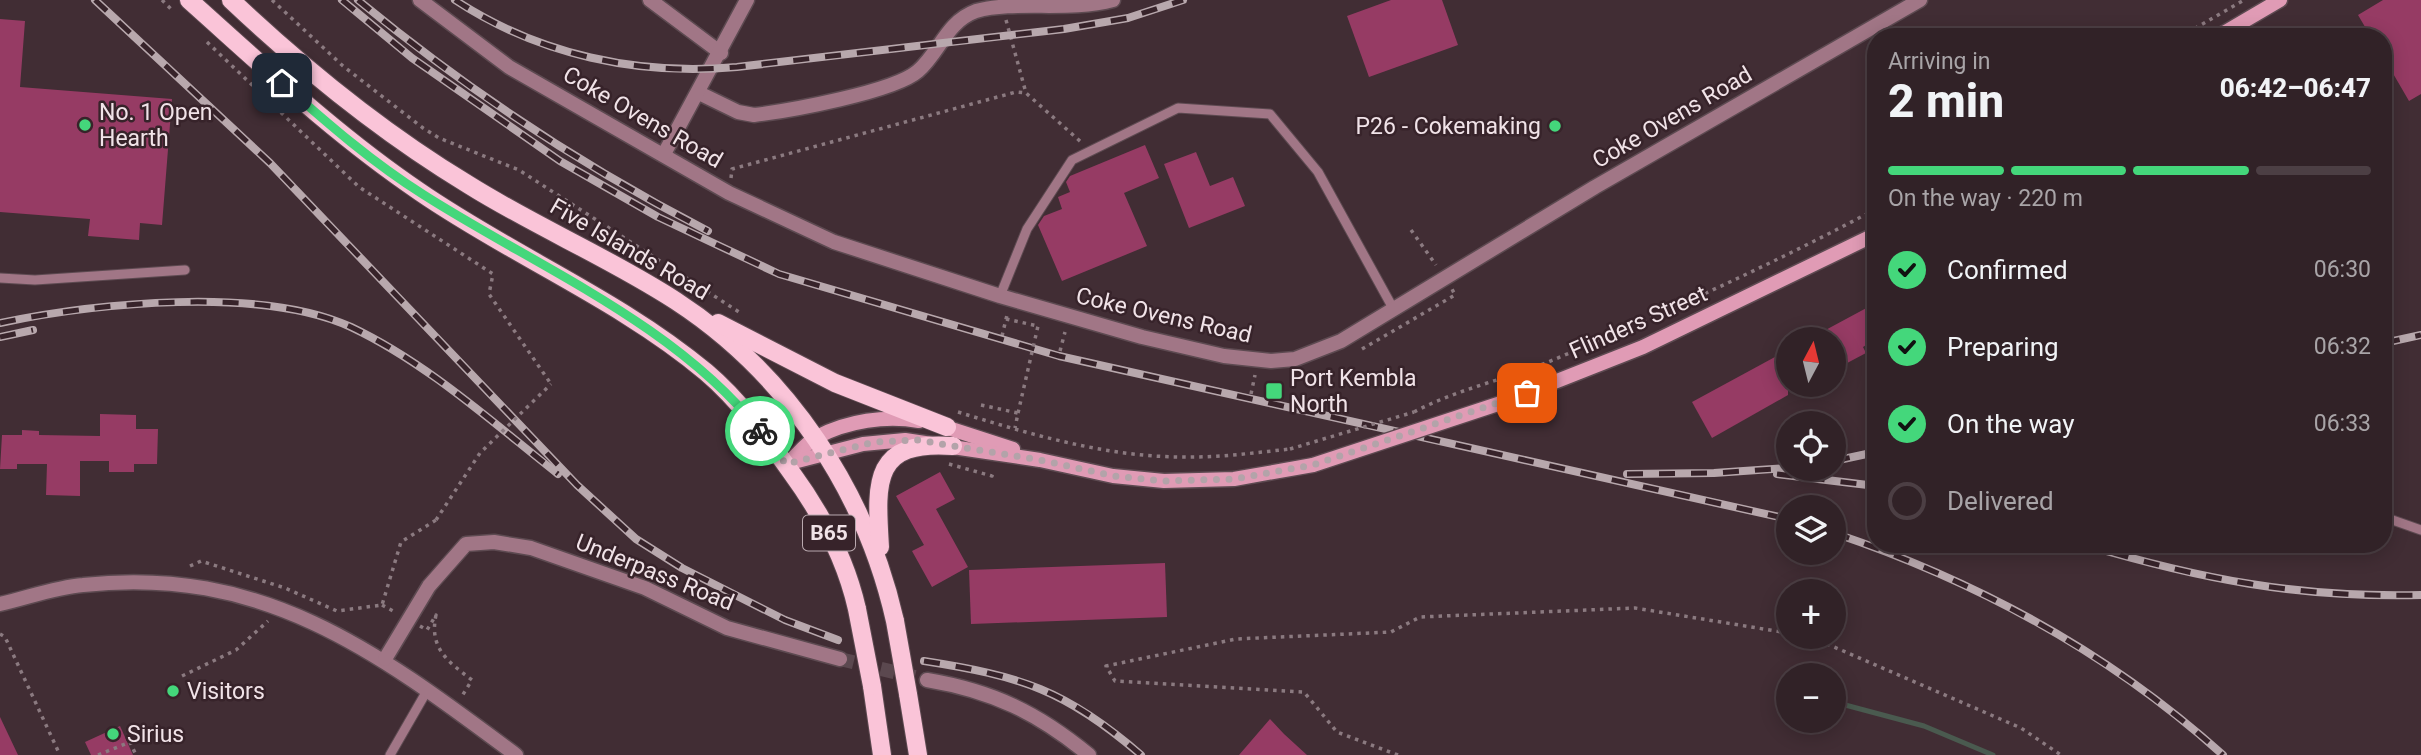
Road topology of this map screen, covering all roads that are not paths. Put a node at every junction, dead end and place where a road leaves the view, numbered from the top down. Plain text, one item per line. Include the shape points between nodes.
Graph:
1 (189, 0) edge
2 (231, 0) edge
3 (420, 0) edge
4 (650, 0) edge
5 (747, 0) edge
6 (1113, 0) edge
7 (1920, 0) edge
8 (2280, 0) edge
9 (1871, 28) edge
10 (2232, 28) edge
11 (1867, 30) edge
12 (721, 52) junction
13 (699, 93) junction
14 (664, 153) junction
15 (1867, 238) edge
16 (185, 270) dead end
17 (0, 278) edge
18 (1000, 296) junction
19 (675, 300) junction
20 (1394, 310) junction
21 (952, 419) junction
22 (815, 438) junction
23 (951, 452) junction
24 (827, 455) junction
25 (1040, 460) junction
26 (786, 464) junction
27 (2392, 520) edge
28 (2421, 530) edge
29 (881, 565) junction
30 (0, 604) edge
31 (385, 659) junction
32 (840, 659) tunnel mouth
33 (928, 680) tunnel mouth
34 (428, 689) junction
35 (390, 755) edge
36 (516, 755) edge
37 (882, 755) edge
38 (918, 755) edge
39 (1089, 755) edge

1 - 26 main road, B65 via 376,162 686,356 725,390
2 - 19 main road, Five Islands Road / B65 via 389,134 470,186
3 - 14 street, Coke Ovens Road via 509,67
4 - 12 street
5 - 12 street
6 - 13 street via 1092,6 979,9 949,29 910,78 891,86 754,115 738,113
7 - 9 street, Coke Ovens Road
8 - 10 street
11 - 20 street, Coke Ovens Road via 1595,187
12 - 13 street
13 - 14 street
14 - 18 street, Coke Ovens Road via 729,193 834,242
15 - 25 street, Flinders Street, bridge via 1676,332 1504,402 1313,465 1234,479 1164,481
16 - 17 lane
18 - 20 street, Coke Ovens Road via 1142,337 1271,362 1318,352
18 - 20 lane via 1027,229 1072,160 1178,108 1270,114 1318,172
19 - 21 main road via 835,383
19 - 22 main road, Five Islands Road / B65 via 736,348
21 - 22 street, Flinders Street via 877,419
21 - 25 street, Flinders Street
22 - 24 main road, Five Islands Road / B65
22 - 26 street, Flinders Street
23 - 24 street, Flinders Street via 917,440 891,440
23 - 25 street, Flinders Street
23 - 29 main road via 909,447 888,462 878,488
24 - 26 street, Flinders Street
24 - 29 main road, Five Islands Road / B65 via 856,505
26 - 37 main road, B65, bridge via 825,526 848,574
27 - 28 lane
29 - 38 main road, Five Islands Road / B65, bridge
30 - 31 street via 82,584 208,587 279,606
31 - 32 street, Underpass Road via 429,586 466,544 494,542 531,548 645,588 727,628
31 - 34 street
33 - 39 street via 1005,700 1050,725
34 - 35 lane
34 - 36 street

